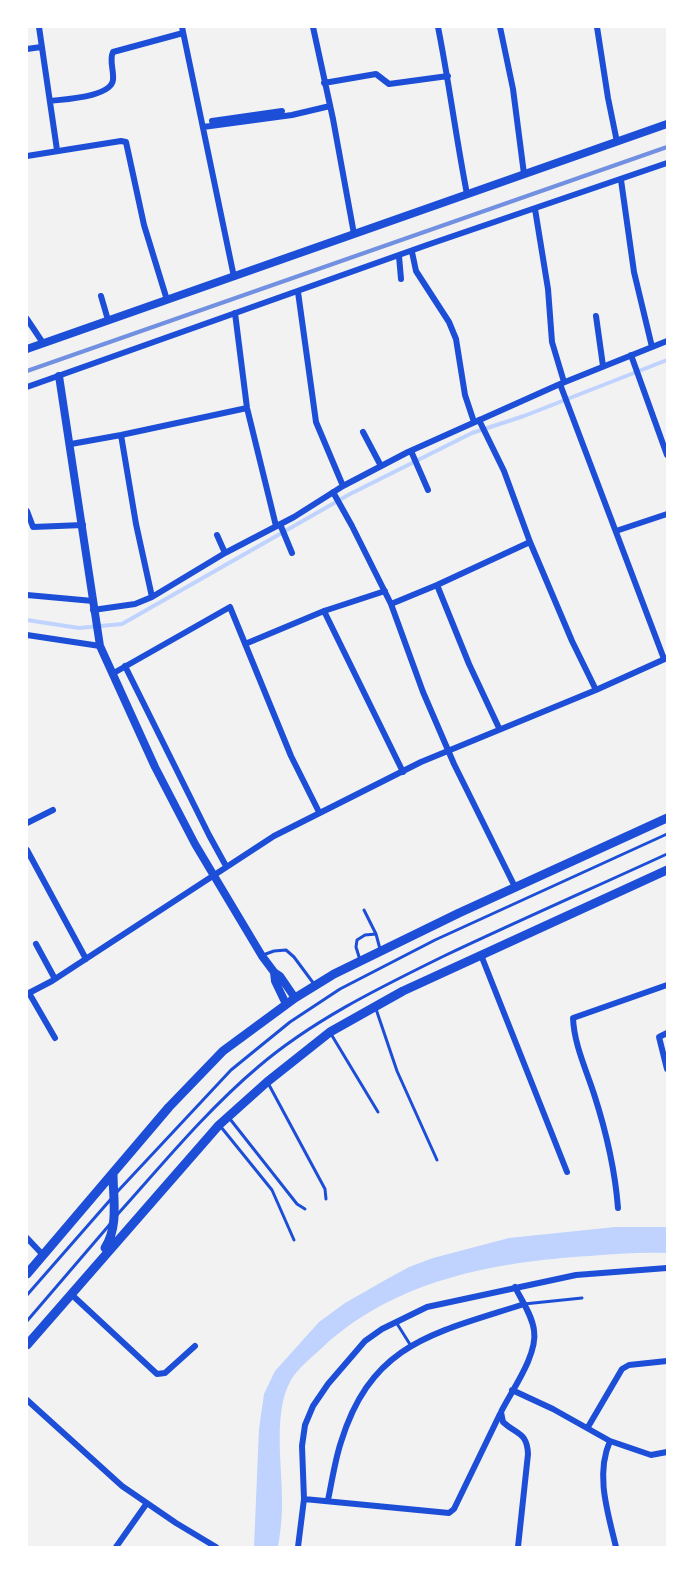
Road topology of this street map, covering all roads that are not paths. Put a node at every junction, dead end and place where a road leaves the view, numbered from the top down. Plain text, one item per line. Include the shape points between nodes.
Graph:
1 (39, 27) edge
2 (313, 27) edge
3 (438, 27) edge
4 (500, 27) edge
5 (597, 27) edge
6 (183, 30) edge
7 (41, 47) junction
8 (27, 49) edge
9 (448, 76) junction
10 (324, 83) junction
11 (50, 101) junction
12 (330, 106) junction
13 (282, 111) dead end
14 (667, 124) edge
15 (202, 125) junction
16 (617, 142) junction
17 (57, 150) junction
18 (27, 156) edge
19 (667, 163) edge
20 (524, 174) junction
21 (621, 180) junction
22 (467, 194) junction
23 (535, 209) junction
24 (354, 234) junction
25 (412, 252) junction
26 (399, 256) junction
27 (234, 277) junction
28 (401, 279) dead end
29 (298, 292) junction
30 (101, 296) dead end
31 (166, 300) junction
32 (235, 313) junction
33 (596, 316) dead end
34 (27, 319) edge
35 (108, 320) junction
36 (667, 341) edge
37 (44, 343) junction
38 (652, 347) junction
39 (27, 349) edge
40 (630, 355) junction
41 (603, 366) junction
42 (59, 376) junction
43 (562, 383) junction
44 (27, 387) edge
45 (247, 408) junction
46 (478, 422) junction
47 (363, 432) dead end
48 (121, 435) junction
49 (71, 444) junction
50 (411, 451) junction
51 (667, 455) edge
52 (381, 466) junction
53 (343, 486) junction
54 (428, 490) dead end
55 (335, 494) junction
56 (27, 511) edge
57 (667, 514) edge
58 (83, 525) junction
59 (278, 525) junction
60 (616, 531) junction
61 (218, 535) dead end
62 (530, 542) junction
63 (225, 553) junction
64 (292, 553) dead end
65 (437, 585) junction
66 (385, 591) junction
67 (27, 595) edge
68 (152, 597) junction
69 (93, 601) junction
70 (391, 604) junction
71 (94, 611) junction
72 (324, 611) junction
73 (27, 635) edge
74 (245, 644) junction
75 (100, 646) junction
76 (666, 658) edge
77 (125, 666) junction
78 (111, 674) junction
79 (597, 690) junction
80 (499, 728) junction
81 (449, 750) junction
82 (403, 772) junction
83 (53, 810) dead end
84 (319, 813) junction
85 (667, 818) edge
86 (27, 823) edge
87 (667, 834) edge
88 (209, 835) junction
89 (195, 844) junction
90 (28, 852) edge
91 (667, 854) edge
92 (226, 866) junction
93 (667, 872) edge
94 (215, 876) junction
95 (515, 887) junction
96 (364, 910) dead end
97 (375, 934) junction
98 (36, 944) dead end
99 (381, 951) junction
100 (481, 955) junction
101 (262, 956) junction
102 (86, 959) junction
103 (361, 961) junction
104 (55, 979) junction
105 (316, 985) junction
106 (667, 986) edge
107 (28, 993) edge
108 (291, 1001) junction
109 (375, 1006) junction
110 (330, 1032) junction
111 (667, 1033) edge
112 (55, 1038) dead end
113 (667, 1069) edge
114 (267, 1082) junction
115 (378, 1112) dead end
116 (228, 1116) junction
117 (219, 1125) junction
118 (437, 1160) dead end
119 (567, 1172) dead end
120 (112, 1173) junction
121 (114, 1196) junction
122 (326, 1199) dead end
123 (618, 1208) dead end
124 (305, 1209) dead end
125 (114, 1219) junction
126 (27, 1238) edge
127 (294, 1240) dead end
128 (43, 1255) junction
129 (667, 1268) edge
130 (27, 1274) edge
131 (515, 1287) junction
132 (71, 1294) junction
133 (27, 1295) edge
134 (582, 1298) dead end
135 (524, 1304) junction
136 (27, 1321) edge
137 (396, 1322) junction
138 (27, 1338) edge
139 (27, 1345) edge
140 (195, 1346) dead end
141 (411, 1346) junction
142 (667, 1361) edge
143 (512, 1389) junction
144 (27, 1400) edge
145 (501, 1412) junction
146 (588, 1427) junction
147 (610, 1441) junction
148 (667, 1452) edge
149 (304, 1499) junction
150 (328, 1500) junction
151 (147, 1503) junction
152 (116, 1547) edge
153 (216, 1547) edge
154 (298, 1547) edge
155 (518, 1547) edge
156 (616, 1547) edge

1 - 7 street
2 - 10 street
3 - 9 street
4 - 20 street
5 - 16 street
6 - 11 street via 113,52 112,85 107,90
6 - 15 street
7 - 8 street
7 - 11 street
9 - 10 street via 389,84 376,74
9 - 22 street
10 - 12 street
11 - 17 street
12 - 15 street via 292,115
12 - 24 street
13 - 15 street
14 - 16 street
15 - 27 street
16 - 20 street
17 - 18 street
17 - 31 street via 121,141 128,144 144,225
19 - 21 street
20 - 22 street
21 - 23 street
21 - 38 street via 634,272
22 - 24 street
23 - 25 street
23 - 43 street via 552,342
24 - 27 street
25 - 26 street
25 - 46 street via 416,271 449,321 456,339 465,395
26 - 28 street
26 - 29 street
27 - 31 street
29 - 32 street
29 - 53 street via 316,422
30 - 35 street
31 - 35 street
32 - 42 street
32 - 45 street
33 - 41 street
34 - 37 street
35 - 37 street
36 - 38 street
37 - 39 street
38 - 40 street
40 - 41 street
40 - 51 street
41 - 43 street
42 - 44 street
42 - 49 street
43 - 46 street
43 - 60 street
45 - 48 street
45 - 59 street
46 - 50 street
46 - 62 street via 504,471
47 - 52 street
48 - 49 street
48 - 68 street
49 - 58 street
50 - 52 street
50 - 54 street
52 - 53 street
53 - 55 street
55 - 59 street
55 - 66 street
56 - 58 street via 33,527
57 - 60 street
58 - 69 street
59 - 63 street
59 - 64 street
60 - 76 street
61 - 63 street
62 - 65 street
62 - 79 street
63 - 68 street
65 - 70 street
65 - 80 street
66 - 70 street
66 - 72 street
67 - 69 street
68 - 71 street
69 - 71 street
70 - 81 street
71 - 75 street
72 - 74 street
72 - 82 street
73 - 75 street
74 - 77 street via 231,609 227,608
74 - 84 street
75 - 78 street
76 - 79 street
77 - 78 street
77 - 88 street
78 - 89 street
79 - 80 street
80 - 81 street
81 - 82 street
81 - 95 street
82 - 84 street
83 - 86 street
84 - 92 street
85 - 95 main road
87 - 121 lane via 340,988 231,1070
88 - 89 street
88 - 92 street
89 - 94 street
90 - 102 street
91 - 125 lane via 397,979 315,1026 237,1086
92 - 94 street
93 - 100 main road
94 - 101 street
94 - 102 street
95 - 99 main road
96 - 97 lane
97 - 99 lane
97 - 103 lane via 357,940
98 - 104 street
99 - 103 main road
100 - 109 main road
100 - 119 street
101 - 105 lane via 286,950
101 - 108 street
102 - 104 street
103 - 105 main road
104 - 107 street
105 - 108 main road
106 - 123 street via 573,1018 580,1054 604,1128
107 - 112 street
108 - 120 main road via 224,1050
109 - 110 main road
109 - 118 lane via 397,1071
110 - 114 main road
110 - 115 lane
111 - 113 street via 659,1037
114 - 116 main road
114 - 122 lane via 325,1189
116 - 117 main road
116 - 124 lane
117 - 127 lane via 272,1190
117 - 132 main road
120 - 121 main road
120 - 128 main road
121 - 125 main road
121 - 133 lane
125 - 136 lane
125 - 138 main road via 111,1239 104,1251
126 - 128 street
128 - 130 main road
129 - 131 street via 576,1275
131 - 135 street
131 - 137 street via 427,1307
132 - 139 main road
132 - 140 street via 157,1374 165,1373
134 - 135 lane
135 - 141 street via 433,1334
135 - 143 street via 535,1332 533,1348
137 - 141 lane
137 - 149 street via 365,1341 313,1406 302,1446
141 - 150 street via 397,1354 366,1385 340,1443
142 - 146 street via 622,1369
143 - 145 street
143 - 146 street
144 - 151 street via 122,1486
145 - 150 street via 449,1513
145 - 155 street via 503,1422 528,1444
146 - 147 street
147 - 148 street via 651,1455
147 - 156 street via 603,1480
149 - 150 street
149 - 154 street
151 - 152 street
151 - 153 street

